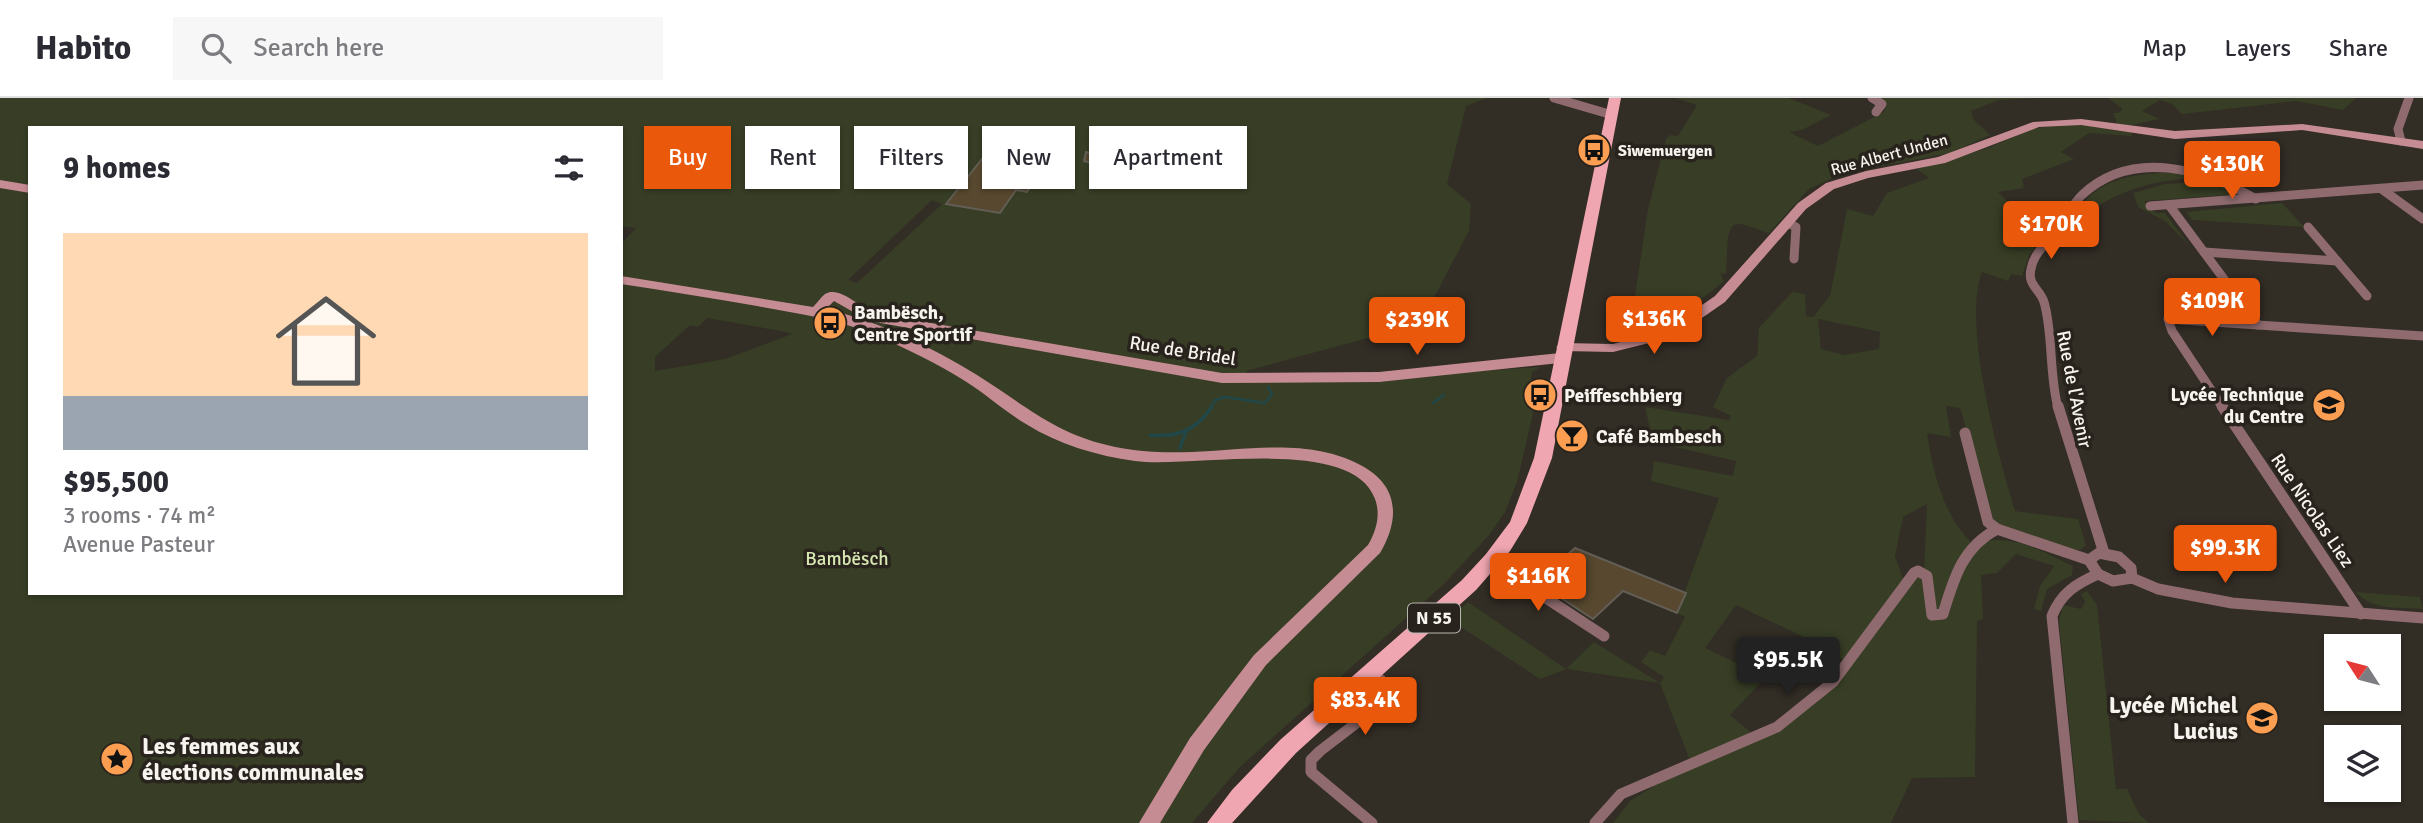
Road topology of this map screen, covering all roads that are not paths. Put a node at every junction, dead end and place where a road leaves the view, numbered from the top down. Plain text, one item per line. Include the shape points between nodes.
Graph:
1 (1554, 98) edge
2 (1615, 98) edge
3 (1872, 98) edge
4 (2409, 98) edge
5 (1876, 113) dead end
6 (1609, 114) junction
7 (2402, 141) junction
8 (2423, 145) edge
9 (0, 184) edge
10 (2423, 185) edge
11 (28, 189) edge
12 (2383, 190) junction
13 (2256, 199) junction
14 (2169, 205) junction
15 (2150, 206) dead end
16 (2423, 219) edge
17 (1788, 223) junction
18 (2308, 227) dead end
19 (2204, 252) junction
20 (1794, 259) dead end
21 (2337, 261) junction
22 (623, 280) edge
23 (2176, 291) dead end
24 (2236, 295) junction
25 (2367, 296) dead end
26 (816, 312) junction
27 (2258, 325) junction
28 (2423, 336) edge
29 (1563, 347) junction
30 (1965, 433) dead end
31 (1997, 529) junction
32 (2104, 553) junction
33 (2089, 560) junction
34 (1491, 562) junction
35 (2098, 574) junction
36 (2132, 578) junction
37 (2361, 614) junction
38 (2423, 618) edge
39 (1604, 636) dead end
40 (1371, 673) junction
41 (1149, 823) edge
42 (1219, 823) edge
43 (1372, 823) edge
44 (1595, 823) edge
45 (2073, 823) edge

1 - 6 street
2 - 6 main road, N 55
3 - 5 street via 1882,104
4 - 7 street via 2398,129
6 - 29 main road, N 55
7 - 8 main road, Rue Albert Unden
7 - 17 main road, Rue Albert Unden via 2302,127 2175,135 2081,122 2037,124 1941,160 1839,183 1814,196
9 - 11 main road
10 - 12 street
12 - 13 street
12 - 16 street
13 - 14 street
13 - 32 street, Rue de l'Avenir via 2234,185 2178,169 2119,171 2081,195 2031,266 2031,285 2044,300 2047,350 2065,439
14 - 15 street
14 - 19 street
17 - 20 street via 1796,227
17 - 29 main road, Rue Albert Unden via 1736,284 1706,310 1666,333 1598,349
18 - 21 street
19 - 21 street
19 - 24 street
21 - 25 street
22 - 26 main road
23 - 24 street
24 - 27 street
26 - 29 main road, Rue de Bridel via 831,296 869,317 1222,378 1424,374
26 - 41 main road via 854,321 940,360 1032,421 1075,441 1160,458 1314,455 1358,470 1384,498 1388,517 1374,549 1260,660 1197,744
27 - 28 street
27 - 37 street, Rue Nicolas Liez via 2168,319
29 - 34 main road, N 55 via 1534,486 1514,530
30 - 31 street via 1988,522
31 - 33 street
31 - 44 street via 1972,543 1962,557 1943,614 1932,615 1927,576 1914,573 1833,682 1777,727 1621,794
32 - 33 street
32 - 36 street via 2126,562
33 - 35 street
34 - 39 street
34 - 40 main road, N 55
35 - 36 street via 2121,582
35 - 45 street via 2068,587 2052,615
36 - 37 street via 2158,589 2232,603
37 - 38 street
40 - 42 main road, N 55 via 1255,779
40 - 43 street via 1397,692 1320,751 1311,760 1311,772

